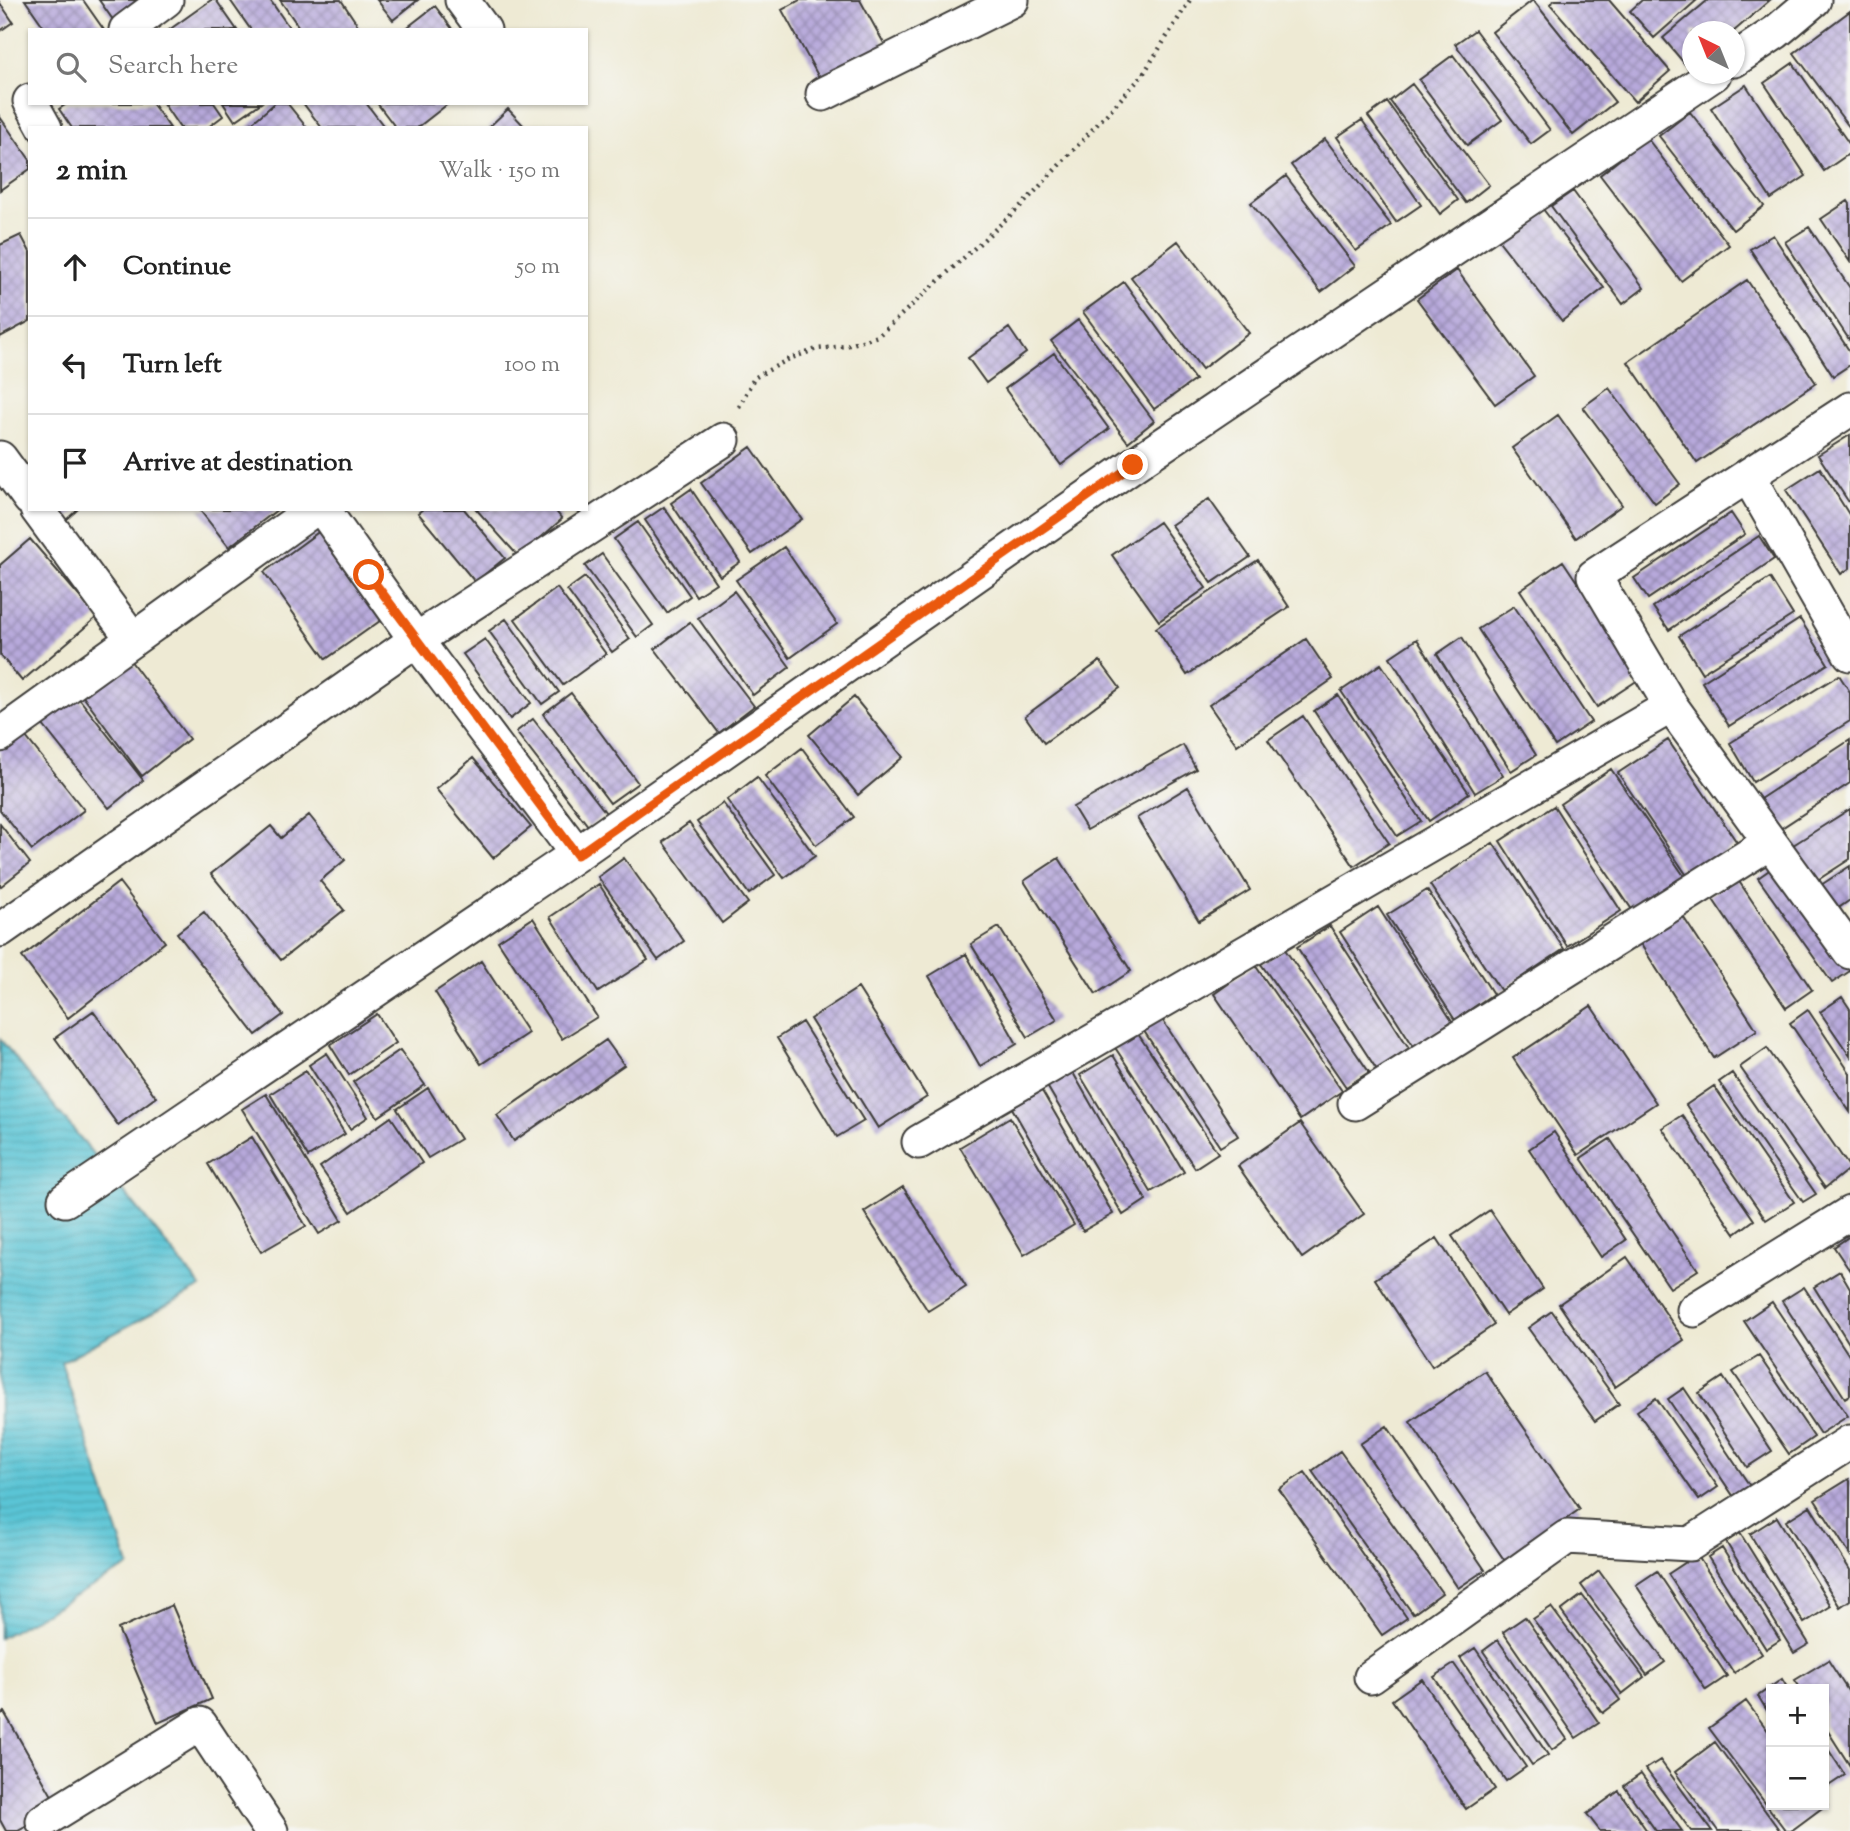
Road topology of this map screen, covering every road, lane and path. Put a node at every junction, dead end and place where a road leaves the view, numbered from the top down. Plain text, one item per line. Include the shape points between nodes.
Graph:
1 (166, 0) edge
2 (462, 0) edge
3 (1012, 0) edge
4 (1190, 0) edge
5 (1814, 0) edge
6 (129, 28) edge
7 (483, 28) edge
8 (1745, 53) edge
9 (1699, 84) edge
10 (823, 94) dead end
11 (32, 105) edge
12 (44, 126) edge
13 (1850, 410) edge
14 (723, 440) joint
15 (0, 458) edge
16 (1748, 477) junction
17 (28, 496) edge
18 (38, 511) edge
19 (311, 511) edge
20 (324, 511) edge
21 (132, 638) junction
22 (416, 640) junction
23 (1848, 646) edge
24 (1671, 706) junction
25 (0, 735) edge
26 (1769, 843) junction
27 (577, 855) junction
28 (0, 930) edge
29 (1850, 952) edge
30 (1355, 1103) dead end
31 (919, 1142) dead end
32 (65, 1200) dead end
33 (1850, 1213) edge
34 (1694, 1310) dead end
35 (1850, 1442) edge
36 (1371, 1677) dead end
37 (43, 1821) dead end
38 (271, 1831) edge

1 - 6 street
2 - 7 street
3 - 10 street
4 - 14 path via 1142,76 1026,201 878,336 817,349 754,378
5 - 8 street
9 - 27 street via 1133,465
11 - 12 street
13 - 16 street
14 - 22 street
15 - 17 street
16 - 23 street
16 - 24 street via 1594,576
18 - 21 street
19 - 21 street
20 - 22 street
21 - 25 street
22 - 27 street
22 - 28 street
24 - 26 street
24 - 31 street
26 - 29 street
26 - 30 street
27 - 32 street
33 - 34 street
35 - 36 street via 1690,1544 1567,1537
37 - 38 street via 200,1724

